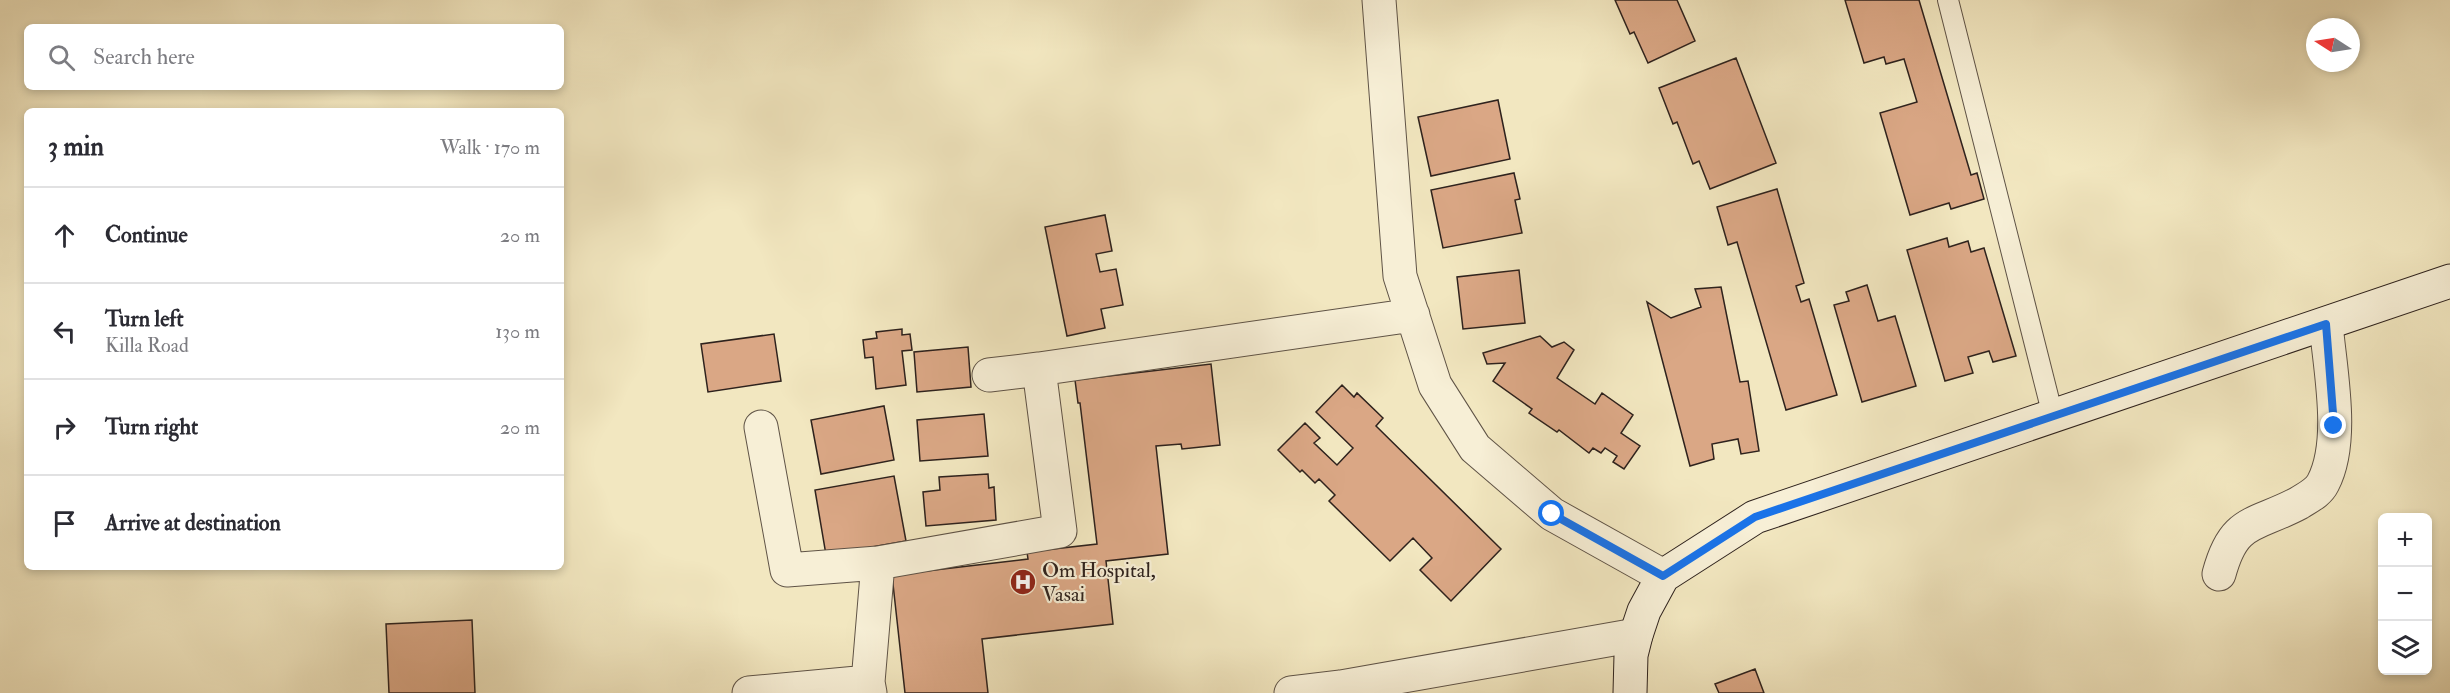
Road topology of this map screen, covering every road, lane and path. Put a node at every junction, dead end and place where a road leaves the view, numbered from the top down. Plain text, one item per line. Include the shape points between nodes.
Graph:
1 (1379, 0) edge
2 (1948, 0) edge
3 (2450, 281) edge
4 (1413, 315) junction
5 (2326, 324) junction
6 (1039, 369) junction
7 (989, 375) dead end
8 (2054, 416) junction
9 (761, 427) dead end
10 (878, 563) junction
11 (2219, 574) dead end
12 (1663, 576) junction
13 (1636, 635) junction
14 (869, 688) edge
15 (749, 693) edge
16 (1291, 693) edge
17 (1630, 693) edge

1 - 4 street via 1400,276
2 - 8 lane
3 - 5 street
4 - 6 street
4 - 12 street via 1435,385 1475,448 1552,514
5 - 8 street
5 - 11 street via 2334,426 2331,462 2322,484 2314,494 2247,526 2233,538 2225,550
6 - 7 street
6 - 10 street via 1060,531
8 - 12 street via 1755,517
9 - 10 street via 787,570
10 - 14 street
12 - 13 street
13 - 16 street
13 - 17 street
14 - 15 street

